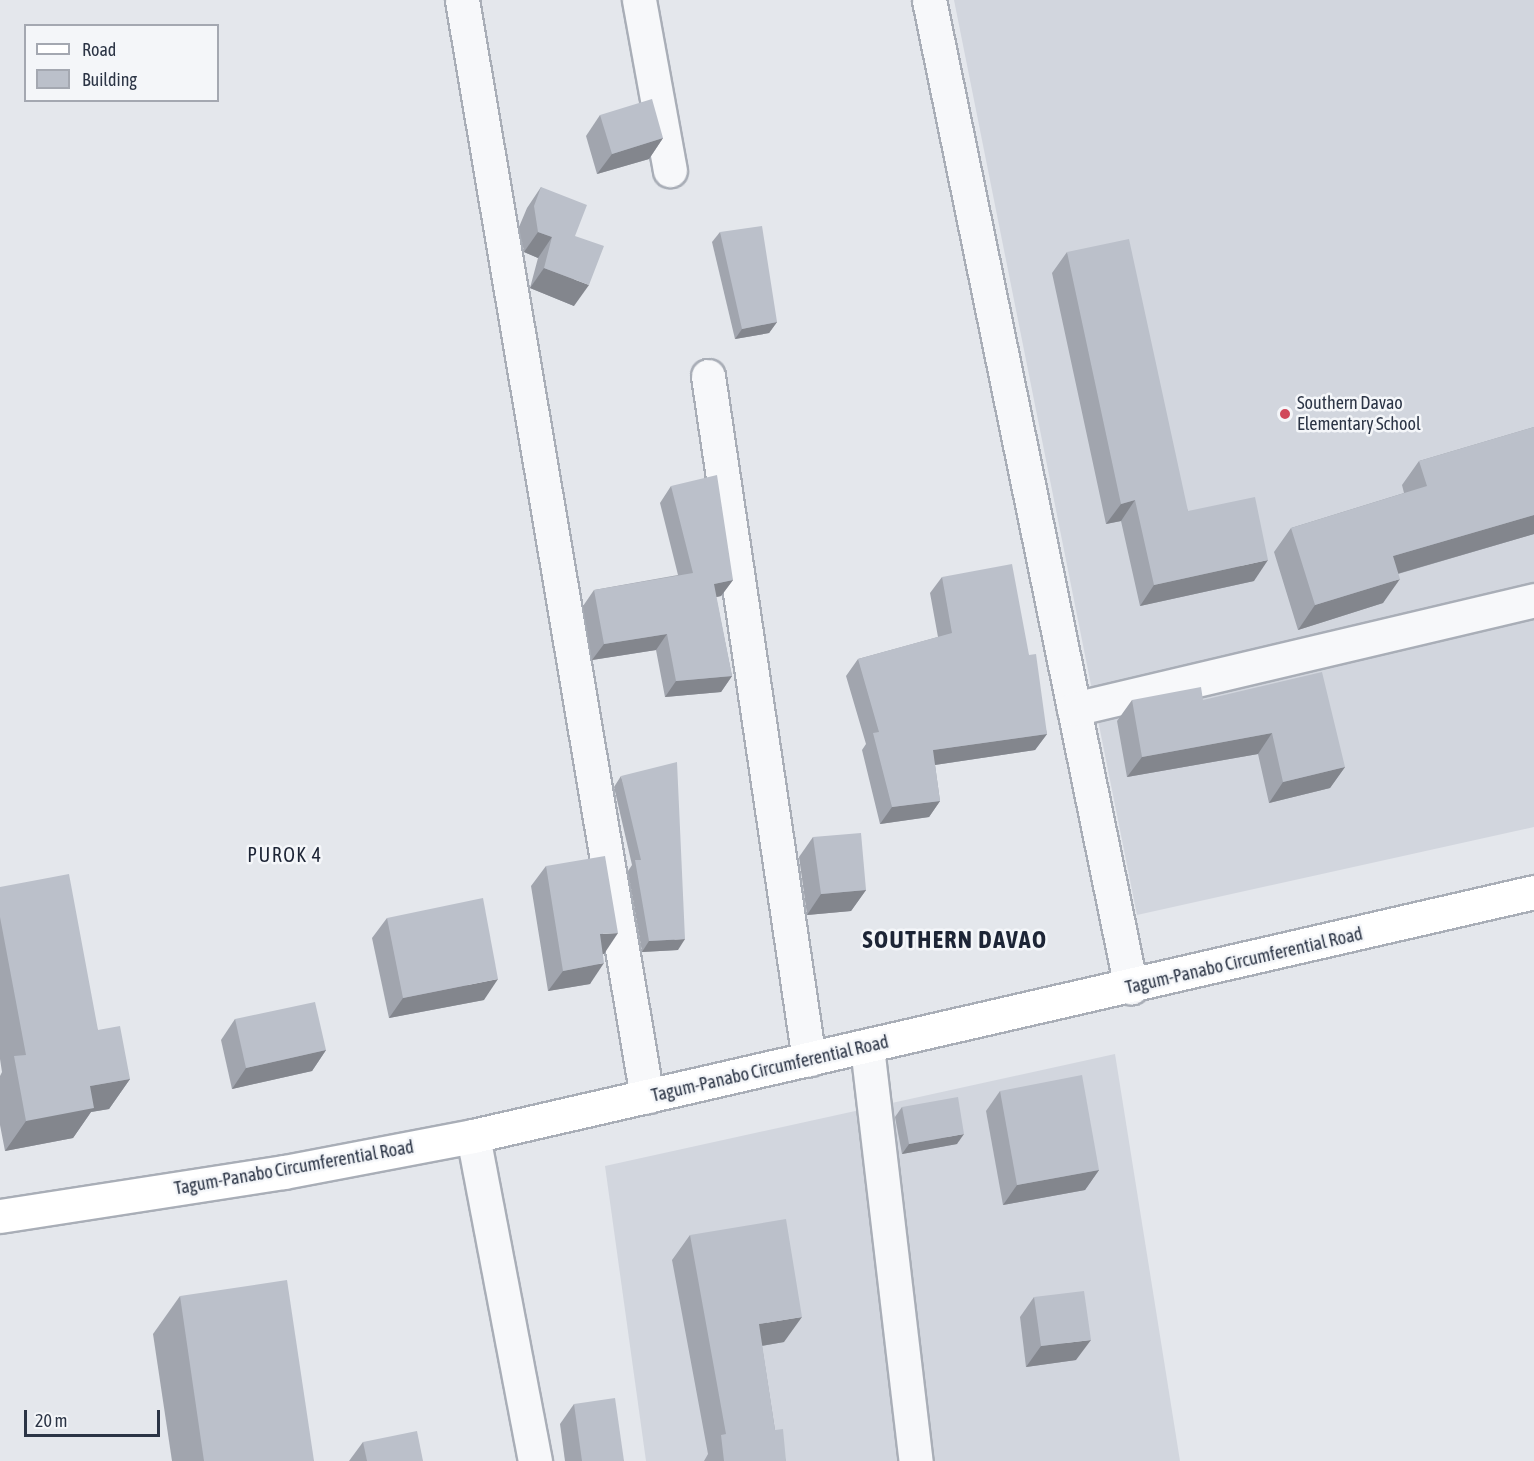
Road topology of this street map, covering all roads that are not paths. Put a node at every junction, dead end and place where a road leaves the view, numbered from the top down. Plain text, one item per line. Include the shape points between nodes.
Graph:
1 (462, 0) edge
2 (639, 0) edge
3 (929, 0) edge
4 (670, 170) dead end
5 (708, 376) dead end
6 (1534, 600) edge
7 (1074, 709) junction
8 (1534, 892) edge
9 (1131, 988) junction
10 (867, 1047) junction
11 (808, 1060) junction
12 (647, 1097) junction
13 (473, 1136) junction
14 (0, 1216) edge
15 (535, 1461) edge
16 (916, 1461) edge

1 - 12 street
2 - 4 street
3 - 7 street
5 - 11 street
6 - 7 street
7 - 9 street
8 - 9 main road, Tagum-Panabo Circumferential Road
9 - 10 main road, Tagum-Panabo Circumferential Road
10 - 11 main road, Tagum-Panabo Circumferential Road
10 - 16 street
11 - 12 main road, Tagum-Panabo Circumferential Road
12 - 13 main road, Tagum-Panabo Circumferential Road
13 - 14 main road, Tagum-Panabo Circumferential Road via 284,1172
13 - 15 street

